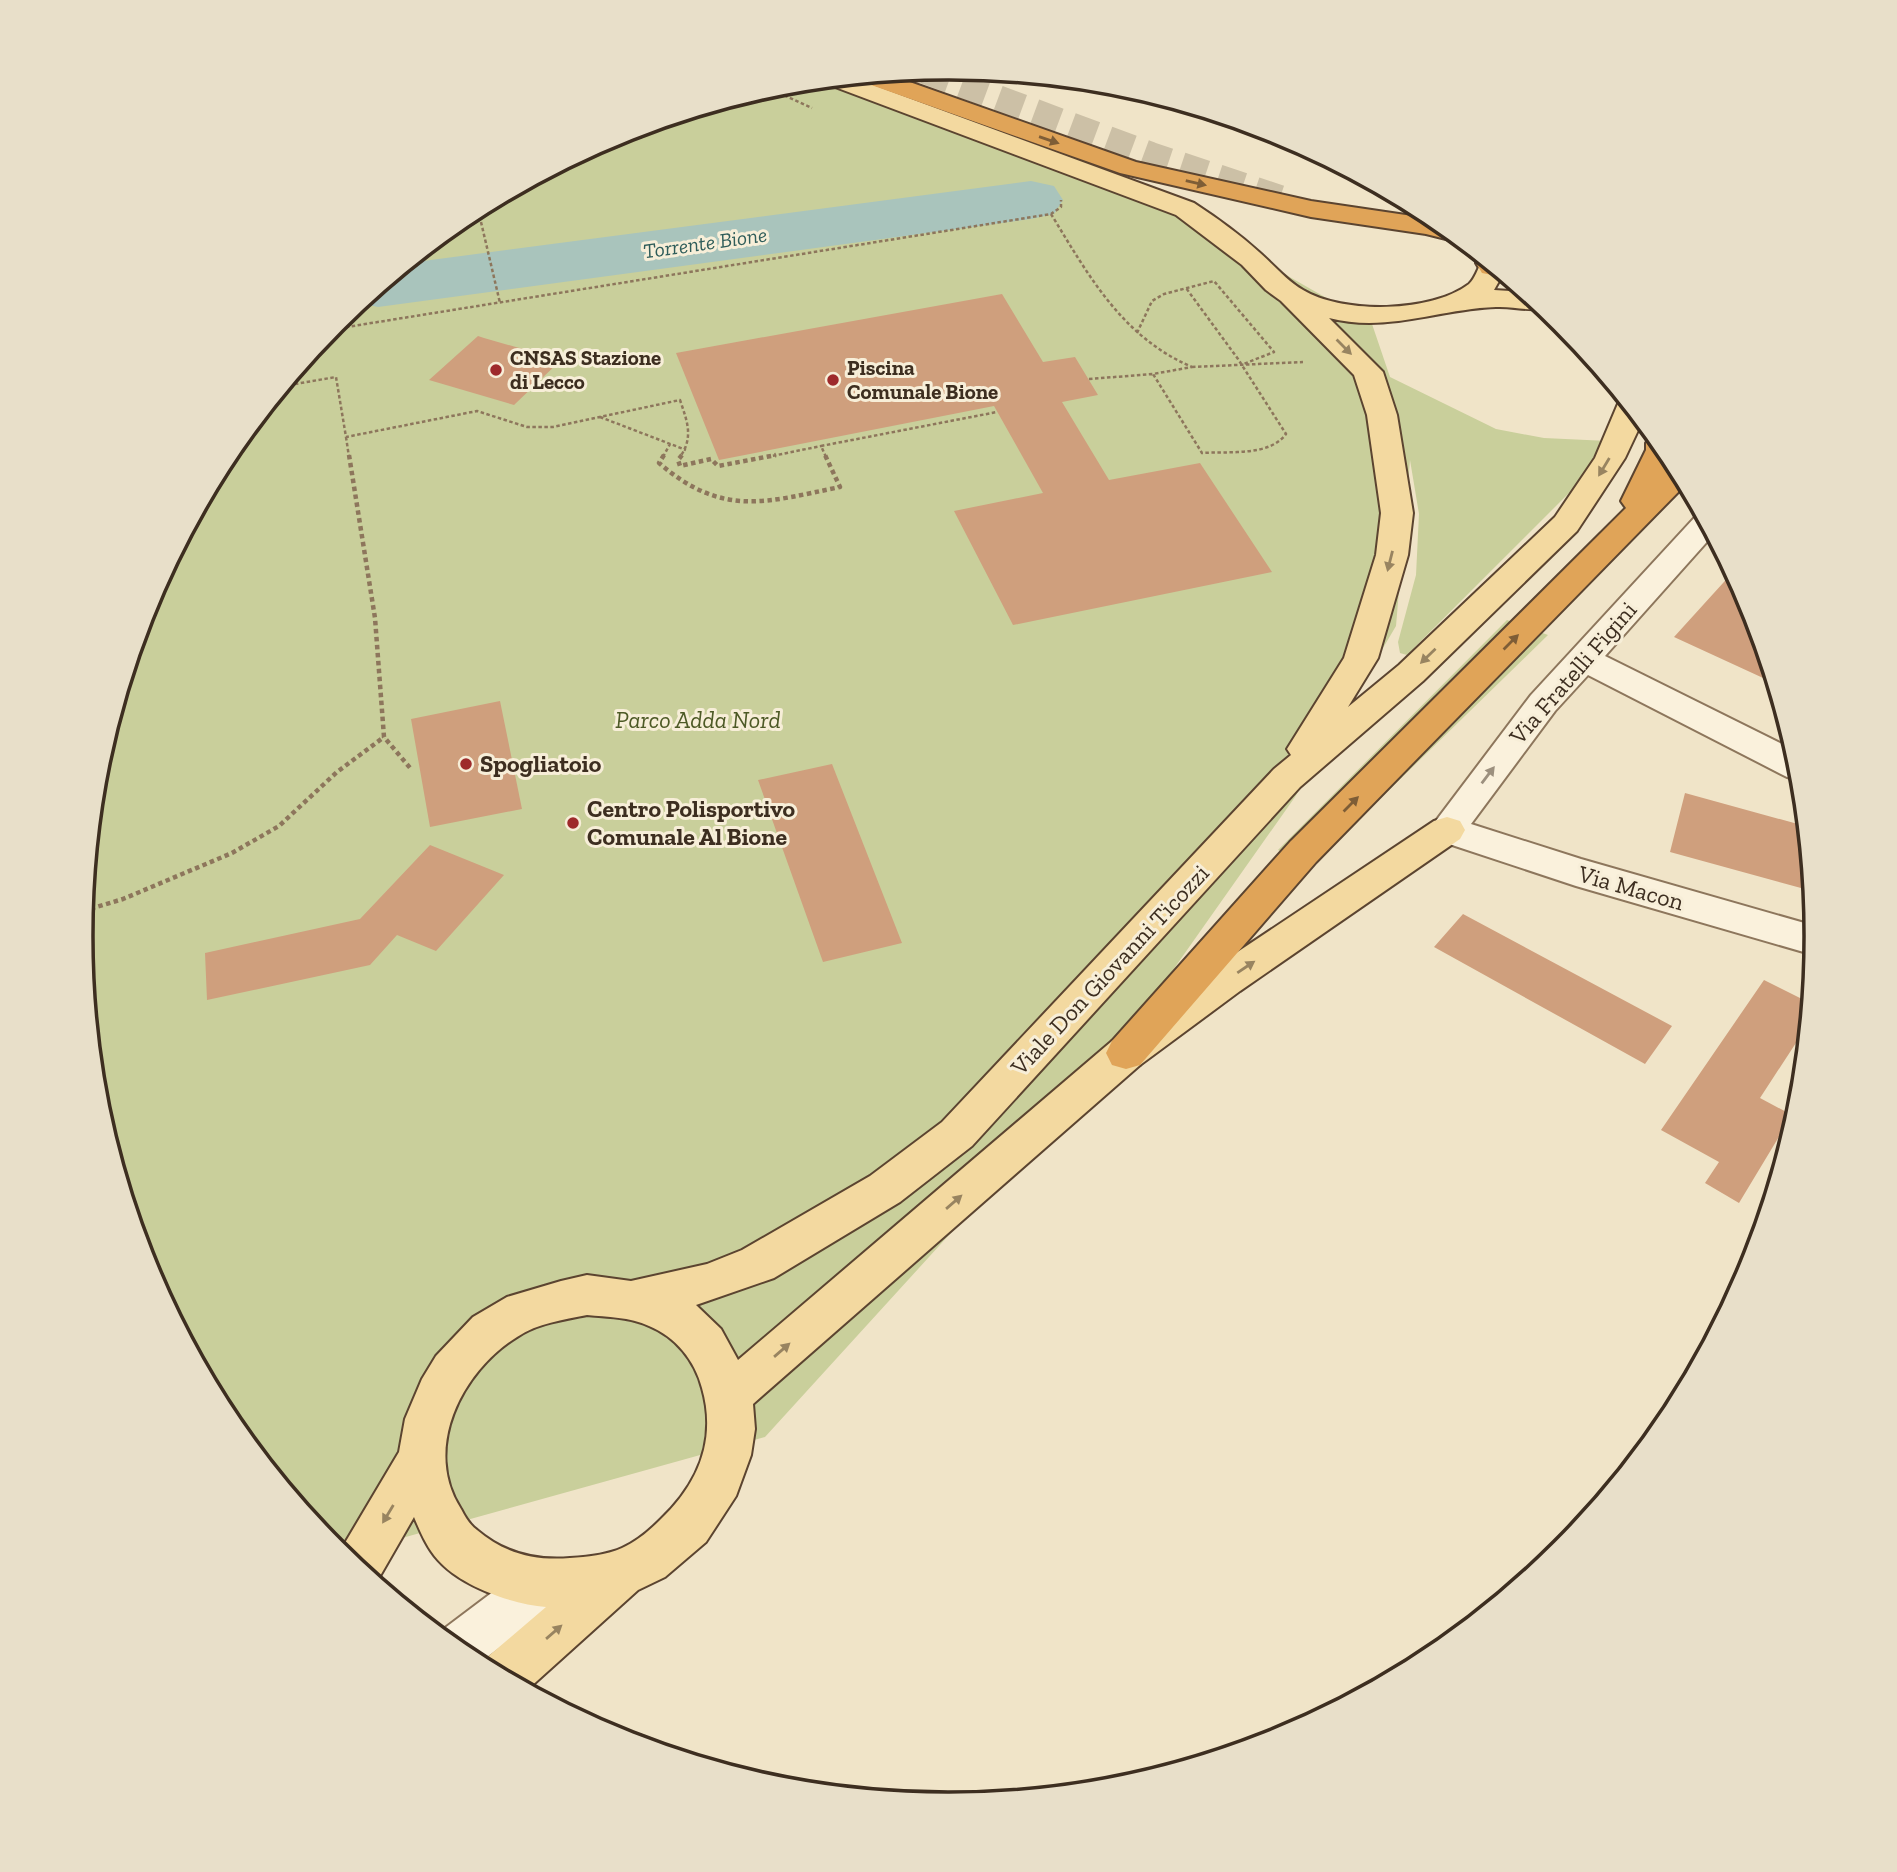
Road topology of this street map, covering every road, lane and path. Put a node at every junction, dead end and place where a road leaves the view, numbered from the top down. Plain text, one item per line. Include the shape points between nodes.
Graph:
1 (888, 83) edge
2 (855, 86) edge
3 (785, 96) edge
4 (821, 112) dead end
5 (1054, 191) dead end
6 (1051, 214) junction
7 (481, 222) dead end
8 (1425, 226) edge
9 (1488, 273) edge
10 (1276, 284) junction
11 (1186, 288) junction
12 (1521, 300) edge
13 (1455, 302) junction
14 (500, 303) junction
15 (348, 327) edge
16 (1137, 333) junction
17 (1311, 361) dead end
18 (1241, 365) junction
19 (1192, 367) junction
20 (1153, 374) junction
21 (1089, 379) dead end
22 (295, 384) edge
23 (997, 412) dead end
24 (1628, 416) edge
25 (598, 417) junction
26 (346, 437) junction
27 (670, 444) junction
28 (821, 446) junction
29 (687, 451) junction
30 (1656, 456) edge
31 (1672, 480) edge
32 (1701, 530) edge
33 (1622, 531) junction
34 (1584, 659) junction
35 (384, 737) junction
36 (1786, 761) edge
37 (411, 769) dead end
38 (1287, 778) junction
39 (1447, 830) junction
40 (94, 908) edge
41 (1804, 938) edge
42 (1126, 1053) junction
43 (636, 1299) junction
44 (730, 1395) junction
45 (420, 1461) junction
46 (363, 1559) edge
47 (628, 1569) junction
48 (543, 1584) junction
49 (466, 1642) edge
50 (511, 1670) edge

1 -> 8 highway via 1129,168 1311,209
2 - 10 main road via 1185,209 1219,230
3 - 4 path
5 - 6 path via 1061,200
6 - 14 path
6 - 16 path
7 - 14 path
9 - 13 main road via 1482,288
10 - 13 main road via 1303,301 1356,315 1398,316
10 -> 38 main road via 1368,372 1382,415 1396,513 1392,555 1361,658
11 - 16 path via 1152,301
11 - 18 path
11 - 18 path via 1214,281 1274,352
12 - 13 main road
14 - 15 path
16 - 19 path via 1167,357
17 - 18 path
18 - 19 path
18 - 20 path via 1286,434 1278,444 1202,453
19 - 20 path
20 - 21 path
22 - 26 path via 336,377
23 - 28 path
24 -> 38 main road, Viale Don Giovanni Ticozzi via 1586,499 1566,524 1411,673
25 - 26 path via 553,427 527,427 477,411
25 - 27 path
25 - 29 path via 680,400 691,433
26 - 35 path via 375,618
27 - 28 path via 659,463 673,477 720,499 758,503 840,486
27 - 29 path
28 - 29 path via 719,466 711,459 680,466 678,460
30 - 33 highway
31 - 33 highway
32 - 34 street, Via Fratelli Figini
42 -> 33 highway via 1303,852
34 - 36 street
39 -> 34 street, Via Fratelli Figini via 1542,703
35 - 37 path
35 - 40 path via 337,772 279,826 232,853
38 - 43 main road, Viale Don Giovanni Ticozzi via 957,1135 885,1189 758,1264 707,1283
39 - 41 street, Via Macon
42 -> 39 main road
44 -> 42 main road
43 - 44 main road, Viale Don Giovanni Ticozzi via 680,1319 712,1352
43 - 45 main road, Viale Don Giovanni Ticozzi via 587,1295 549,1302 490,1329 453,1366 428,1411
44 - 47 main road, Viale Don Giovanni Ticozzi via 732,1440 718,1487 688,1529 646,1562
45 -> 46 main road, Viale Don Giovanni Ticozzi
45 - 48 main road, Viale Don Giovanni Ticozzi via 430,1505 456,1544 495,1571
47 - 48 main road, Viale Don Giovanni Ticozzi via 596,1580
50 -> 47 main road, Viale Don Giovanni Ticozzi
48 - 49 street

